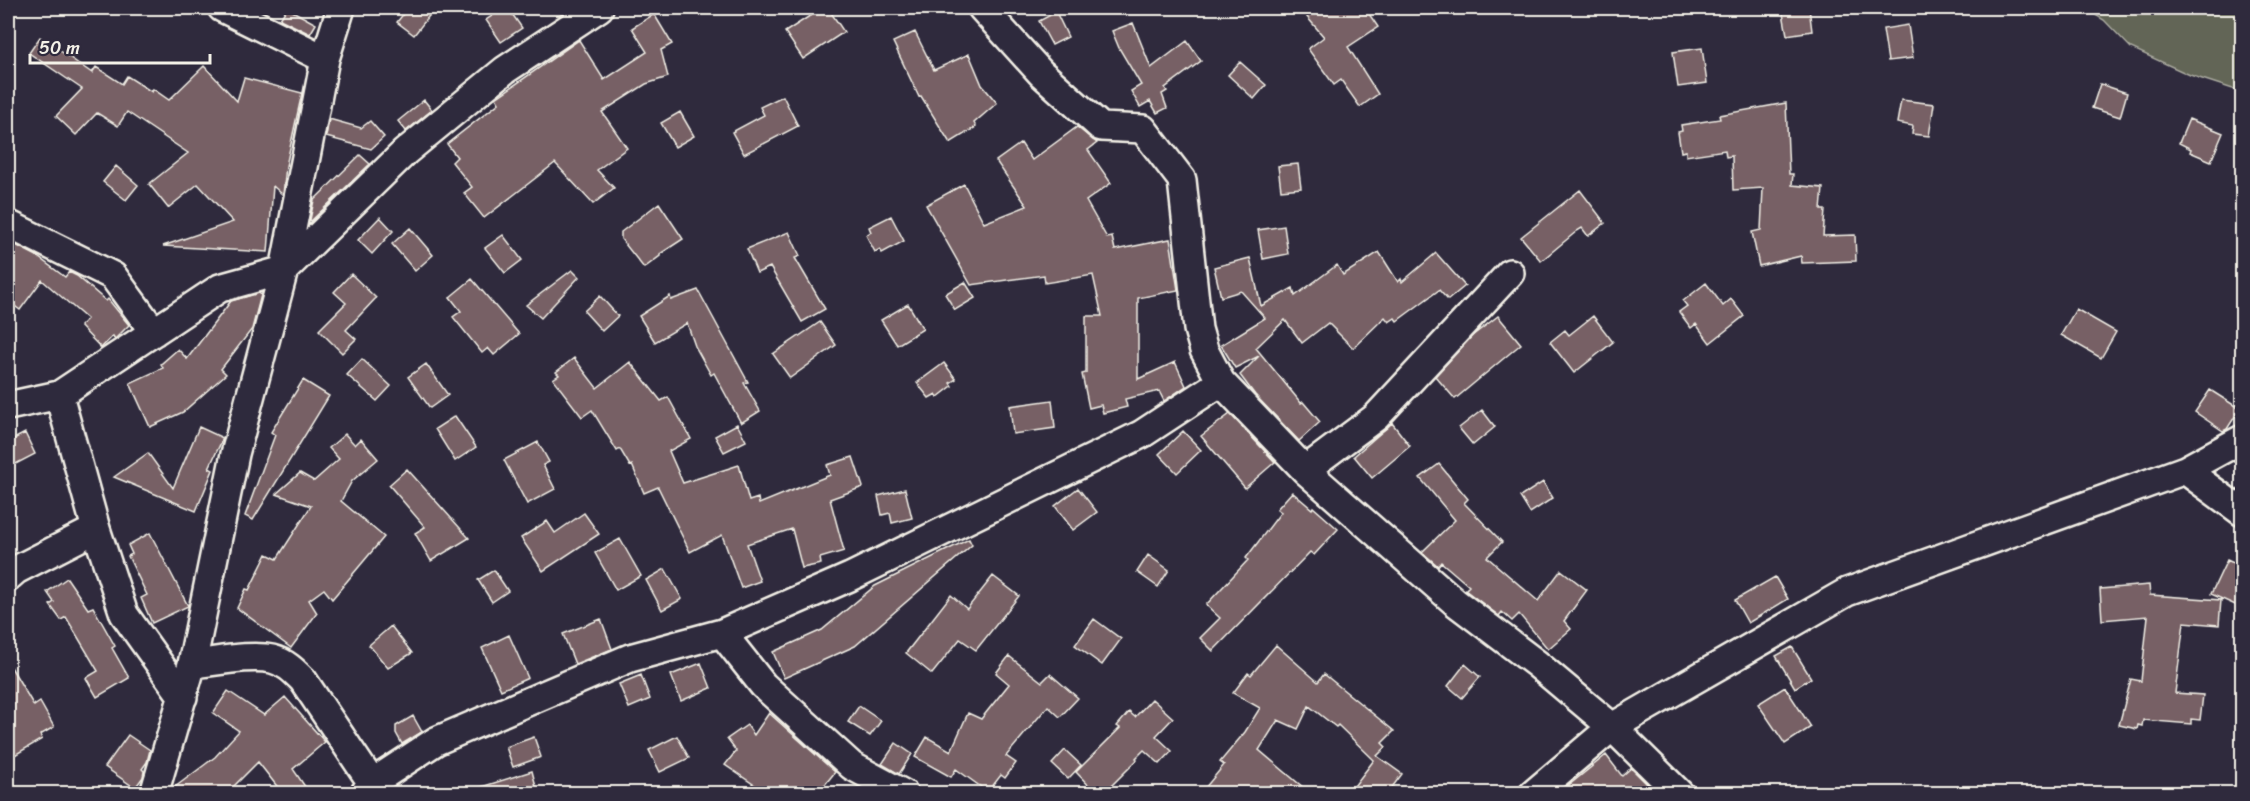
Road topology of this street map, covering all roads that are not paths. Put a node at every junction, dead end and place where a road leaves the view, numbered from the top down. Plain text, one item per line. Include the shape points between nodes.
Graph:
1 (222, 8) edge
2 (341, 8) edge
3 (599, 8) edge
4 (982, 8) edge
5 (325, 58) junction
6 (8, 224) edge
7 (284, 270) junction
8 (1510, 273) dead end
9 (154, 332) junction
10 (1221, 382) junction
11 (59, 395) junction
12 (8, 406) edge
13 (2242, 439) edge
14 (1305, 470) junction
15 (2185, 470) junction
16 (2242, 512) edge
17 (96, 529) junction
18 (8, 577) edge
19 (722, 633) junction
20 (192, 664) junction
21 (183, 697) junction
22 (1612, 727) junction
23 (371, 790) edge
24 (154, 794) edge
25 (904, 794) edge
26 (1533, 794) edge
27 (1680, 794) edge

1 - 5 street
2 - 5 street
3 - 7 street via 505,69 405,152
4 - 10 street via 1041,73 1101,127 1143,129 1182,180 1198,329
5 - 7 street
6 - 9 street via 113,276
7 - 9 street via 220,288
7 - 20 street via 236,454
8 - 14 street via 1376,417
9 - 11 street
10 - 14 street
10 - 19 street via 1142,434 850,577
11 - 12 street
11 - 17 street
13 - 15 street
14 - 22 street via 1455,602 1538,664
15 - 16 street
15 - 22 street via 1847,592
17 - 18 street
17 - 21 street via 124,614
19 - 23 street via 630,658 436,741
19 - 25 street via 763,685 852,766
20 - 21 street
20 - 23 street via 255,658 272,659 290,667 303,680
21 - 24 street
22 - 26 street
22 - 27 street

